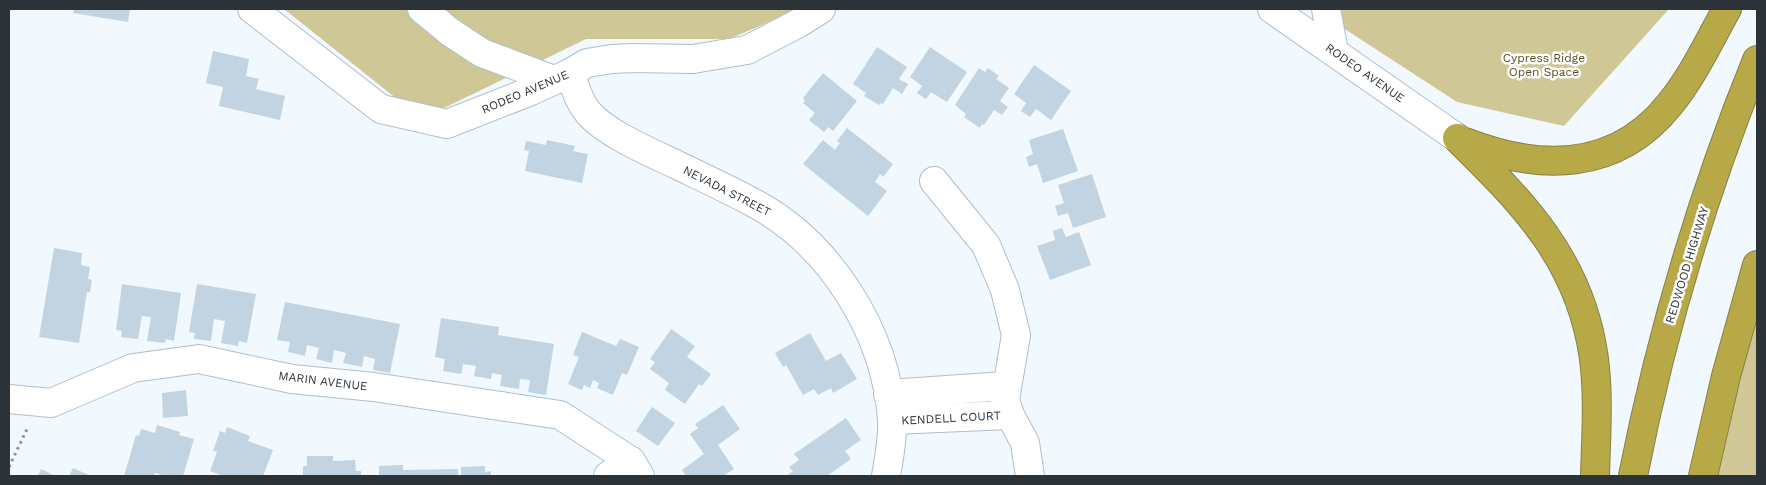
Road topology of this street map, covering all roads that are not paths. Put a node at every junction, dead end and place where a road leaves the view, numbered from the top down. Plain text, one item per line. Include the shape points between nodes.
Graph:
1 (252, 9) edge
2 (422, 9) edge
3 (821, 9) edge
4 (1272, 9) edge
5 (1326, 9) edge
6 (1727, 9) edge
7 (1334, 52) junction
8 (1757, 60) edge
9 (562, 77) junction
10 (1457, 138) junction
11 (934, 181) dead end
12 (1757, 265) edge
13 (1006, 386) junction
14 (888, 394) junction
15 (9, 399) edge
16 (1010, 415) junction
17 (892, 420) junction
18 (635, 469) edge
19 (608, 476) edge
20 (886, 476) edge
21 (1030, 476) edge
22 (1595, 476) edge
23 (1633, 476) edge
24 (1703, 476) edge

1 - 9 street, RODEO AVENUE via 381,109 447,124
2 - 9 street via 482,54
3 - 9 street, RODEO AVENUE via 747,50 693,59 612,59 587,63
4 - 7 street, RODEO AVENUE
5 - 7 street
6 - 10 highway via 1670,105 1645,130 1617,148 1582,159 1544,161 1504,155
7 - 10 street, RODEO AVENUE
8 - 23 highway, REDWOOD HIGHWAY via 1712,183 1678,292
9 - 14 street, NEVADA STREET via 588,112 605,126 640,148 753,203 806,241 839,278 858,307 875,344
10 - 22 highway via 1539,225 1555,249 1580,302 1594,358
11 - 13 street, KENDELL COURT via 986,245 1005,290 1016,335
12 - 24 highway via 1726,376
13 - 14 street
13 - 16 street, KENDELL COURT via 1005,400
14 - 17 street, NEVADA STREET
15 - 18 street, MARIN AVENUE via 51,403 133,368 199,359 292,380 374,387 560,415
16 - 17 street, KENDELL COURT
16 - 21 street via 1025,443
17 - 20 street, NEVADA STREET
18 - 19 street, MARIN AVENUE

